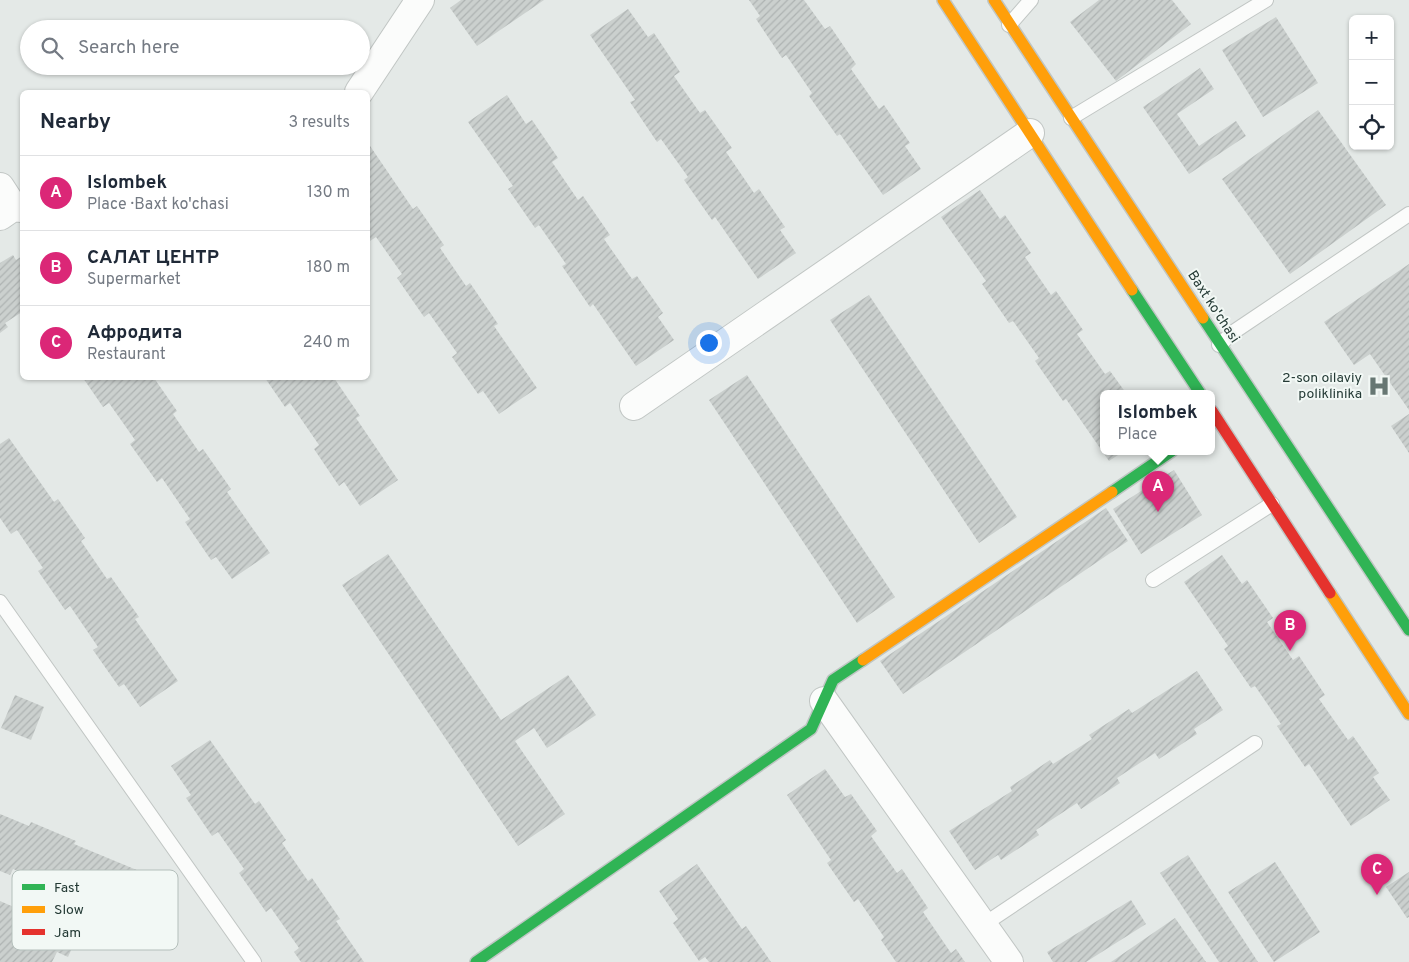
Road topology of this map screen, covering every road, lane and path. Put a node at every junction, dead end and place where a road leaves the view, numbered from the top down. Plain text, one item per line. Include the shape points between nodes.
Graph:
1 (420, 0) edge
2 (943, 0) edge
3 (994, 0) edge
4 (1031, 0) edge
5 (1266, 0) edge
6 (1010, 24) junction
7 (360, 90) edge
8 (1071, 118) junction
9 (1030, 133) junction
10 (1409, 214) edge
11 (1216, 347) junction
12 (1199, 390) edge
13 (634, 406) dead end
14 (1215, 420) edge
15 (1166, 455) edge
16 (1272, 504) junction
17 (1153, 580) dead end
18 (0, 602) edge
19 (1409, 630) edge
20 (824, 701) junction
21 (1409, 714) edge
22 (1255, 743) dead end
23 (983, 925) junction
24 (254, 962) edge
25 (476, 962) edge
26 (1009, 962) edge

1 - 7 street
2 - 9 street
3 - 6 street, Baxt ko'chasi
4 - 6 lane
5 - 8 lane
6 - 8 street, Baxt ko'chasi
8 - 11 street, Baxt ko'chasi
9 - 12 street via 1187,366
9 - 13 street
10 - 11 lane
11 - 19 street, Baxt ko'chasi
14 - 16 street
15 - 20 street via 833,680
16 - 17 lane
16 - 21 street
18 - 24 lane
20 - 23 street
20 - 25 street via 811,730
22 - 23 lane
23 - 26 street

